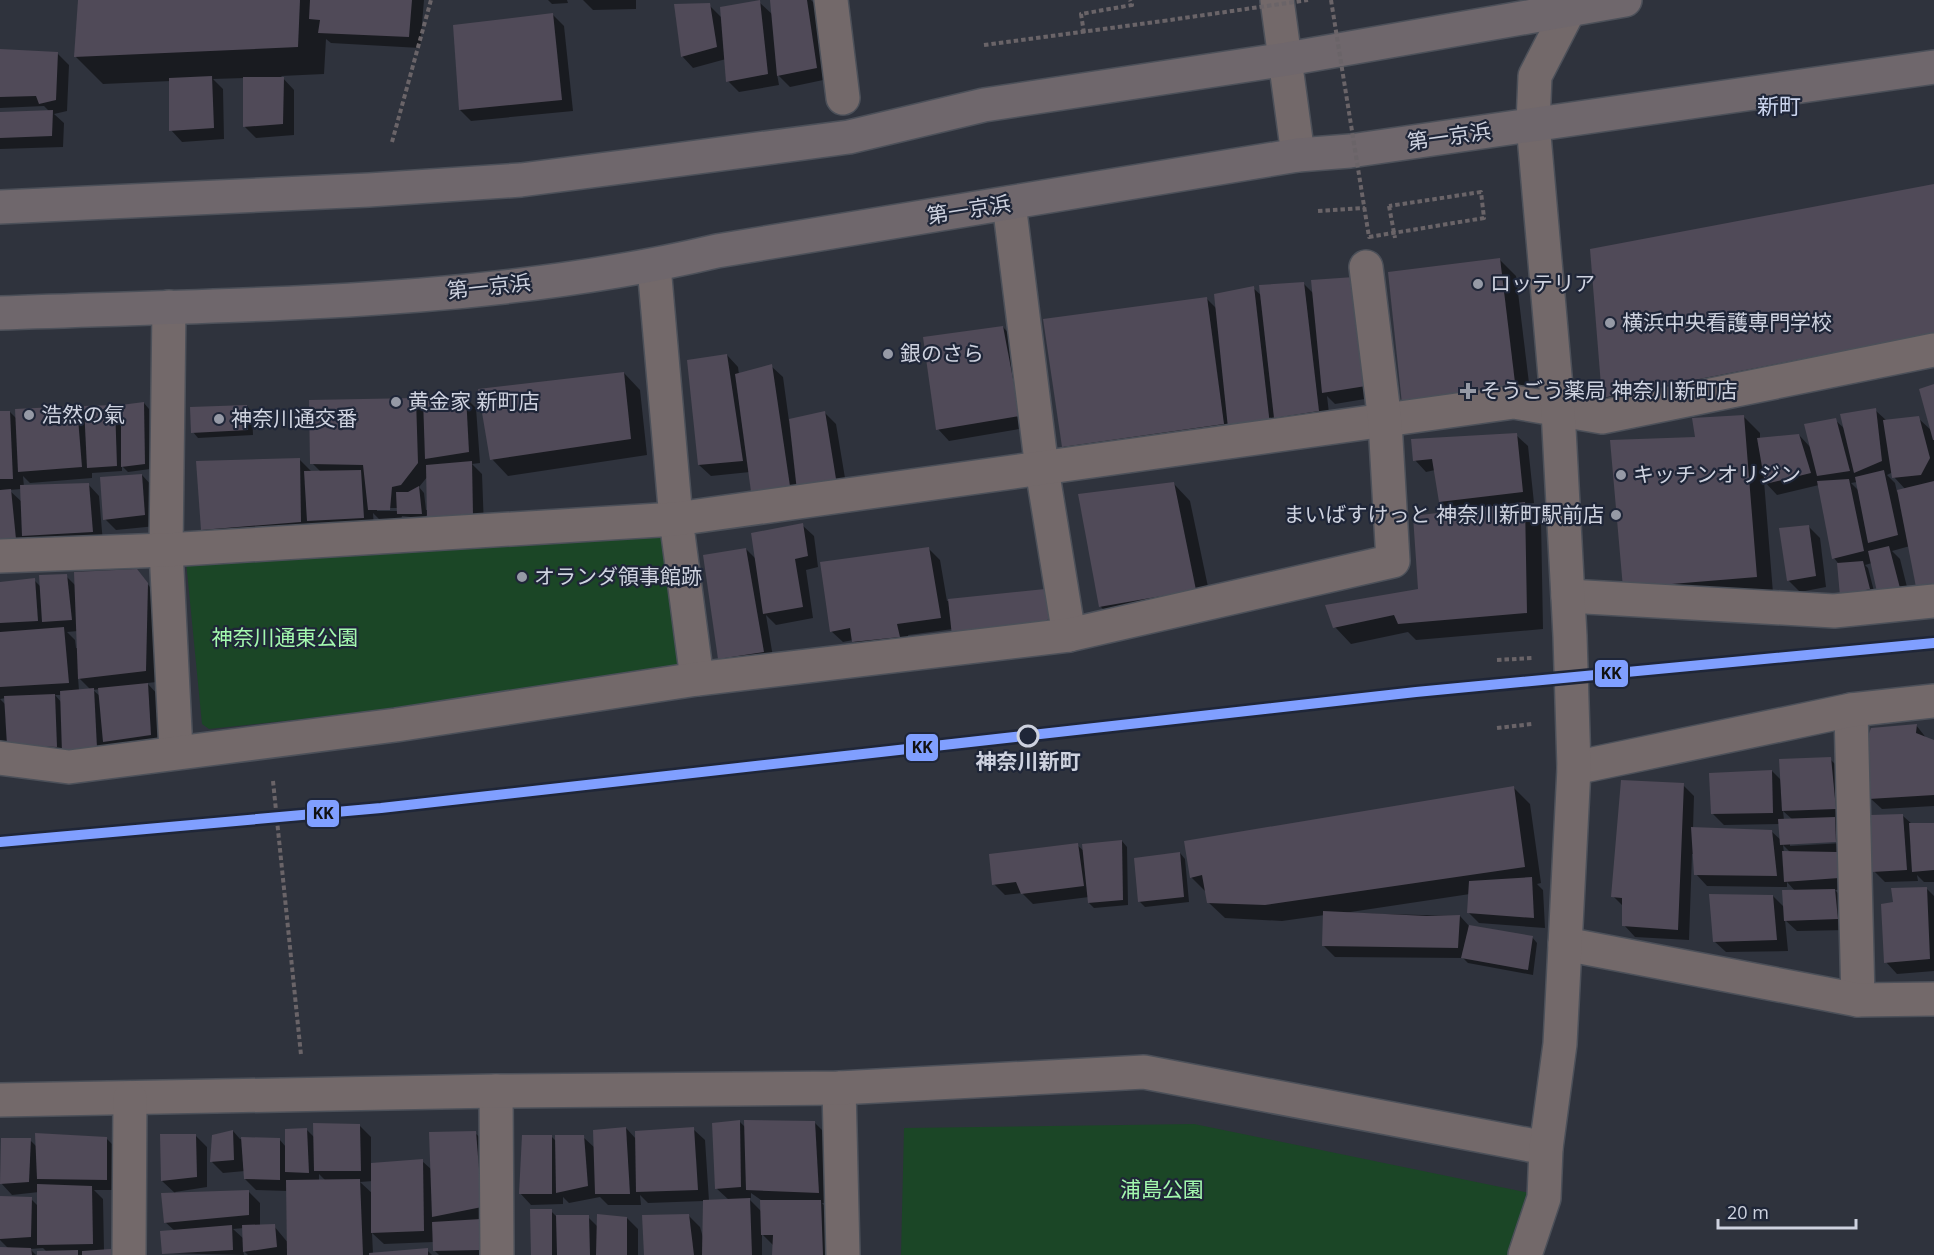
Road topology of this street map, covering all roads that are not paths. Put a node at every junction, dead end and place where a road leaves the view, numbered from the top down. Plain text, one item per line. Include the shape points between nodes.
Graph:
1 (831, 0) edge
2 (1277, 0) edge
3 (1625, 0) edge
4 (1569, 10) junction
5 (1287, 59) junction
6 (1934, 67) edge
7 (843, 98) dead end
8 (1533, 124) junction
9 (1298, 155) junction
10 (1009, 203) junction
11 (0, 207) edge
12 (654, 266) junction
13 (1366, 267) dead end
14 (169, 307) junction
15 (0, 313) edge
16 (1934, 350) edge
17 (1558, 410) junction
18 (1385, 422) junction
19 (1042, 469) junction
20 (676, 519) junction
21 (166, 550) junction
22 (0, 556) edge
23 (1568, 596) junction
24 (1934, 601) edge
25 (1069, 635) junction
26 (697, 679) junction
27 (1934, 701) edge
28 (1851, 711) junction
29 (176, 751) junction
30 (0, 758) edge
31 (1574, 768) junction
32 (1565, 944) junction
33 (1934, 999) edge
34 (1858, 1000) junction
35 (839, 1088) junction
36 (496, 1091) junction
37 (130, 1098) junction
38 (0, 1100) edge
39 (1545, 1148) junction
40 (129, 1255) edge
41 (497, 1255) edge
42 (843, 1255) edge
43 (1525, 1255) edge

1 - 7 street
2 - 5 street
3 - 4 highway
4 - 5 highway
4 - 8 street via 1535,76
5 - 9 street
5 - 11 highway via 984,105 849,137 521,180
6 - 8 highway, 第一京浜
8 - 9 highway, 第一京浜
8 - 17 street
9 - 10 highway, 第一京浜
10 - 12 highway, 第一京浜 via 717,251
10 - 19 street
12 - 14 highway, 第一京浜 via 411,295
12 - 20 street
13 - 18 street
14 - 15 highway, 第一京浜
14 - 21 street
16 - 17 street via 1602,417
17 - 18 street via 1514,402
17 - 23 street
18 - 19 street
18 - 25 street via 1393,561
19 - 20 street
19 - 25 street
20 - 21 street
20 - 26 street
21 - 22 street
21 - 29 street
23 - 24 street via 1834,611
23 - 31 street
25 - 26 street
26 - 29 street via 385,727
27 - 28 street
28 - 31 street
28 - 34 street
29 - 30 street via 69,766
31 - 32 street
32 - 34 street
32 - 39 street via 1560,1044
33 - 34 street
35 - 36 street
35 - 39 street via 1144,1072
35 - 42 street
36 - 37 street
36 - 41 street
37 - 38 street
37 - 40 street
39 - 43 street via 1544,1198

